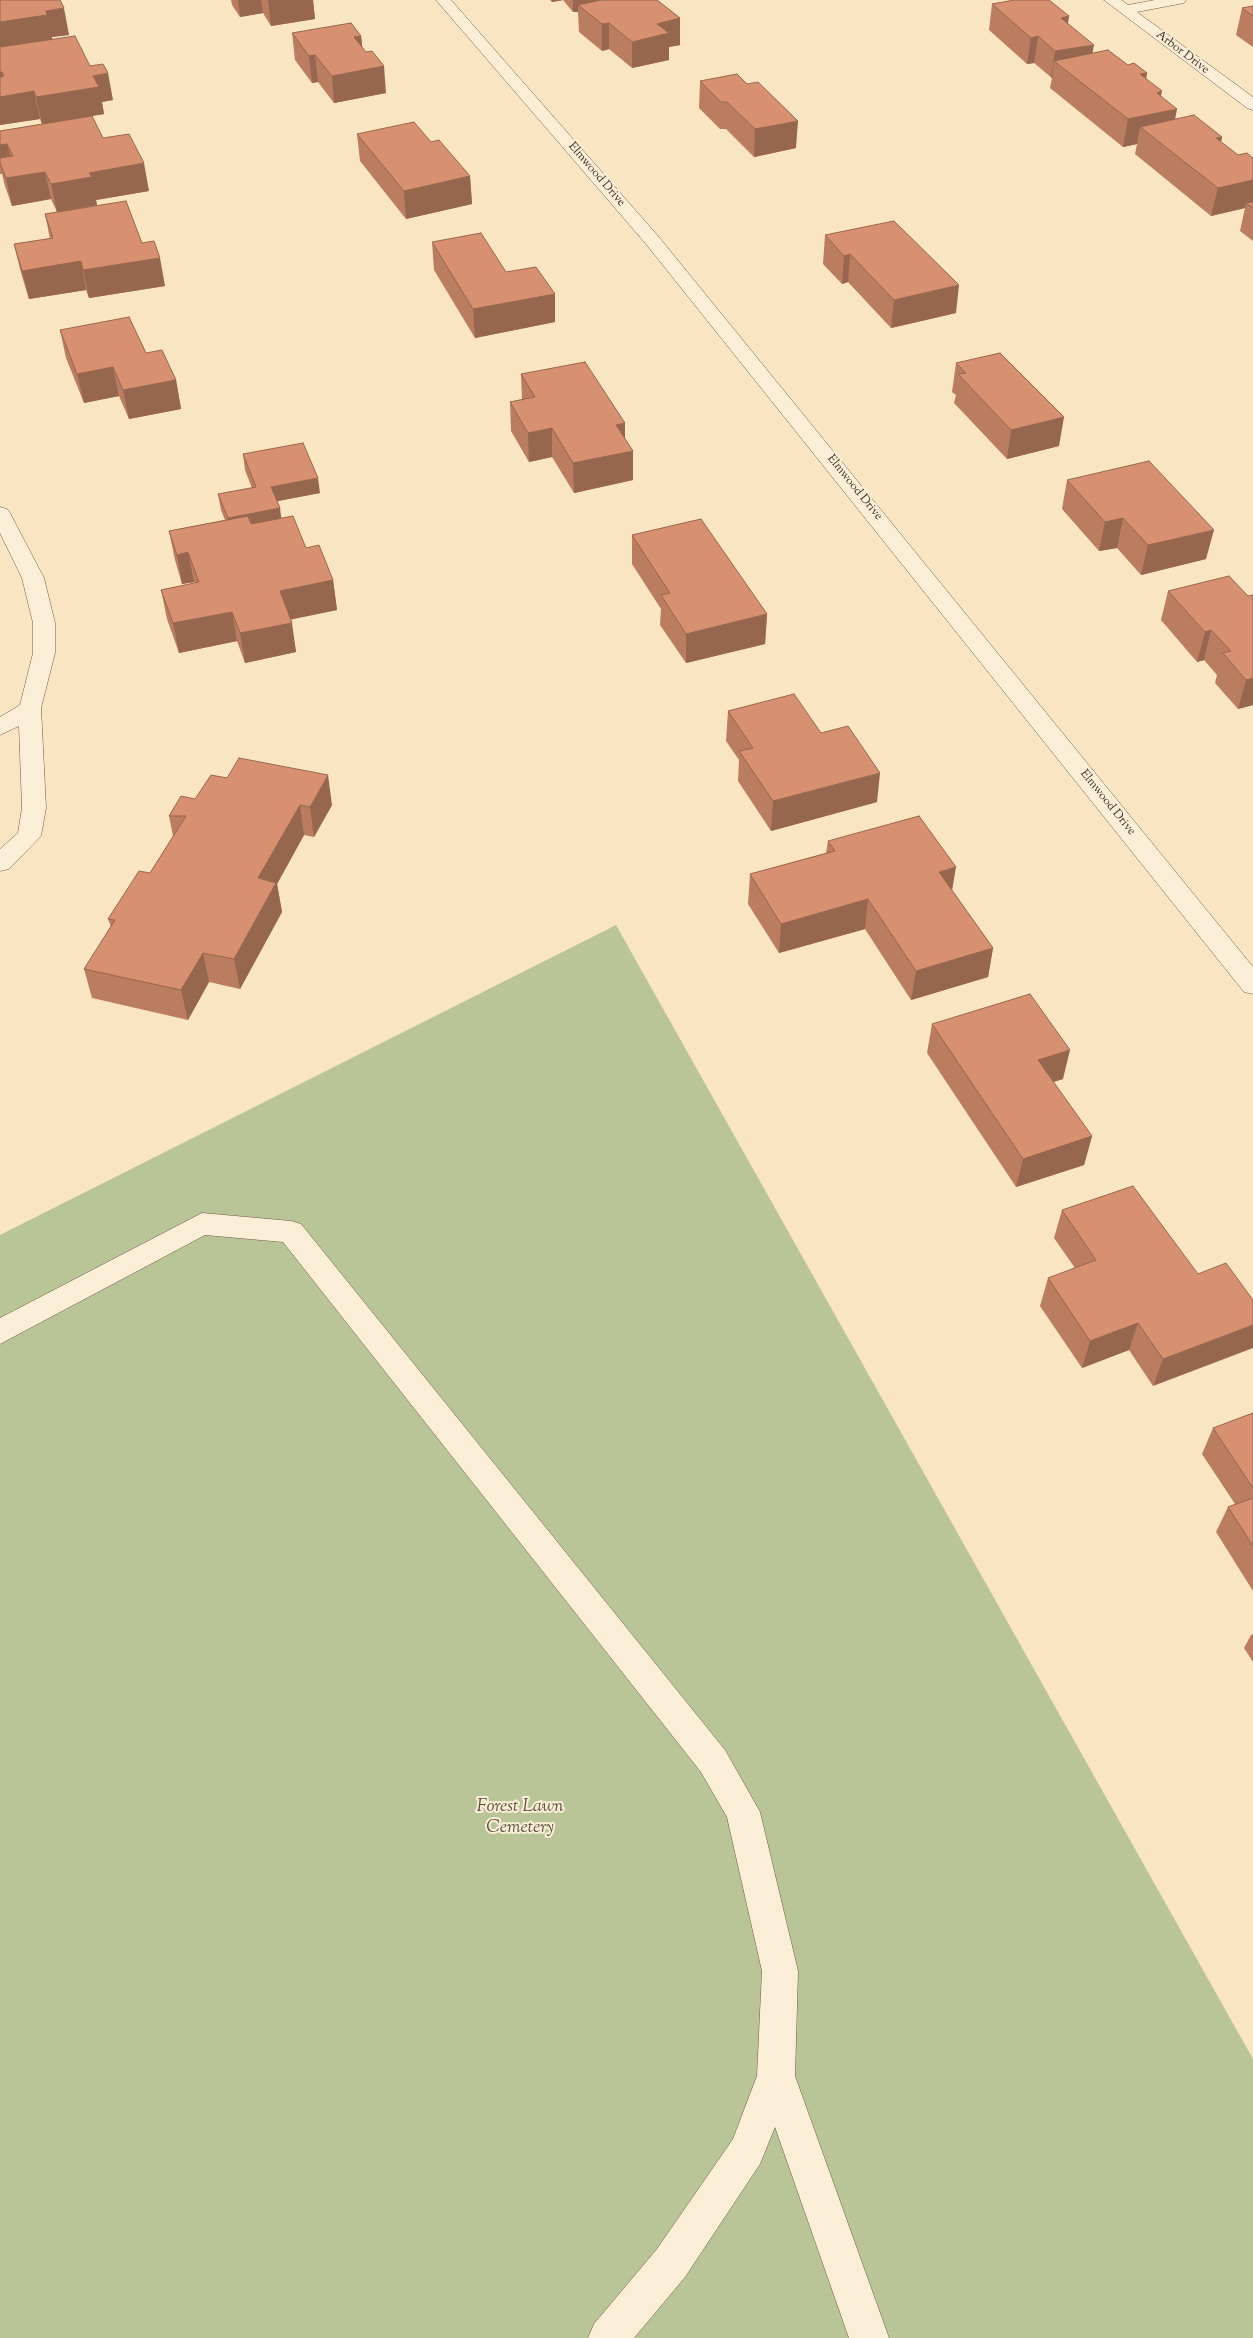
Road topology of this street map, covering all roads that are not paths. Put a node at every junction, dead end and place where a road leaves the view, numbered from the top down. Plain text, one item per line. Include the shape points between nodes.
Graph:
1 (442, 0) edge
2 (1112, 0) edge
3 (1179, 0) edge
4 (1126, 10) junction
5 (1253, 105) edge
6 (0, 513) edge
7 (30, 708) junction
8 (0, 728) edge
9 (0, 863) edge
10 (1253, 985) edge
11 (0, 1332) edge
12 (776, 2076) junction
13 (608, 2338) edge
14 (869, 2338) edge

1 - 10 street, Elmwood Drive via 652,240
2 - 4 street, Arbor Drive
3 - 4 street
4 - 5 street, Arbor Drive
6 - 7 street via 32,578 44,623 44,653
7 - 8 street
7 - 9 street via 34,808 29,836
11 - 12 street via 202,1224 291,1232 713,1761 743,1812 780,1971
12 - 13 street via 747,2151 671,2263
12 - 14 street

